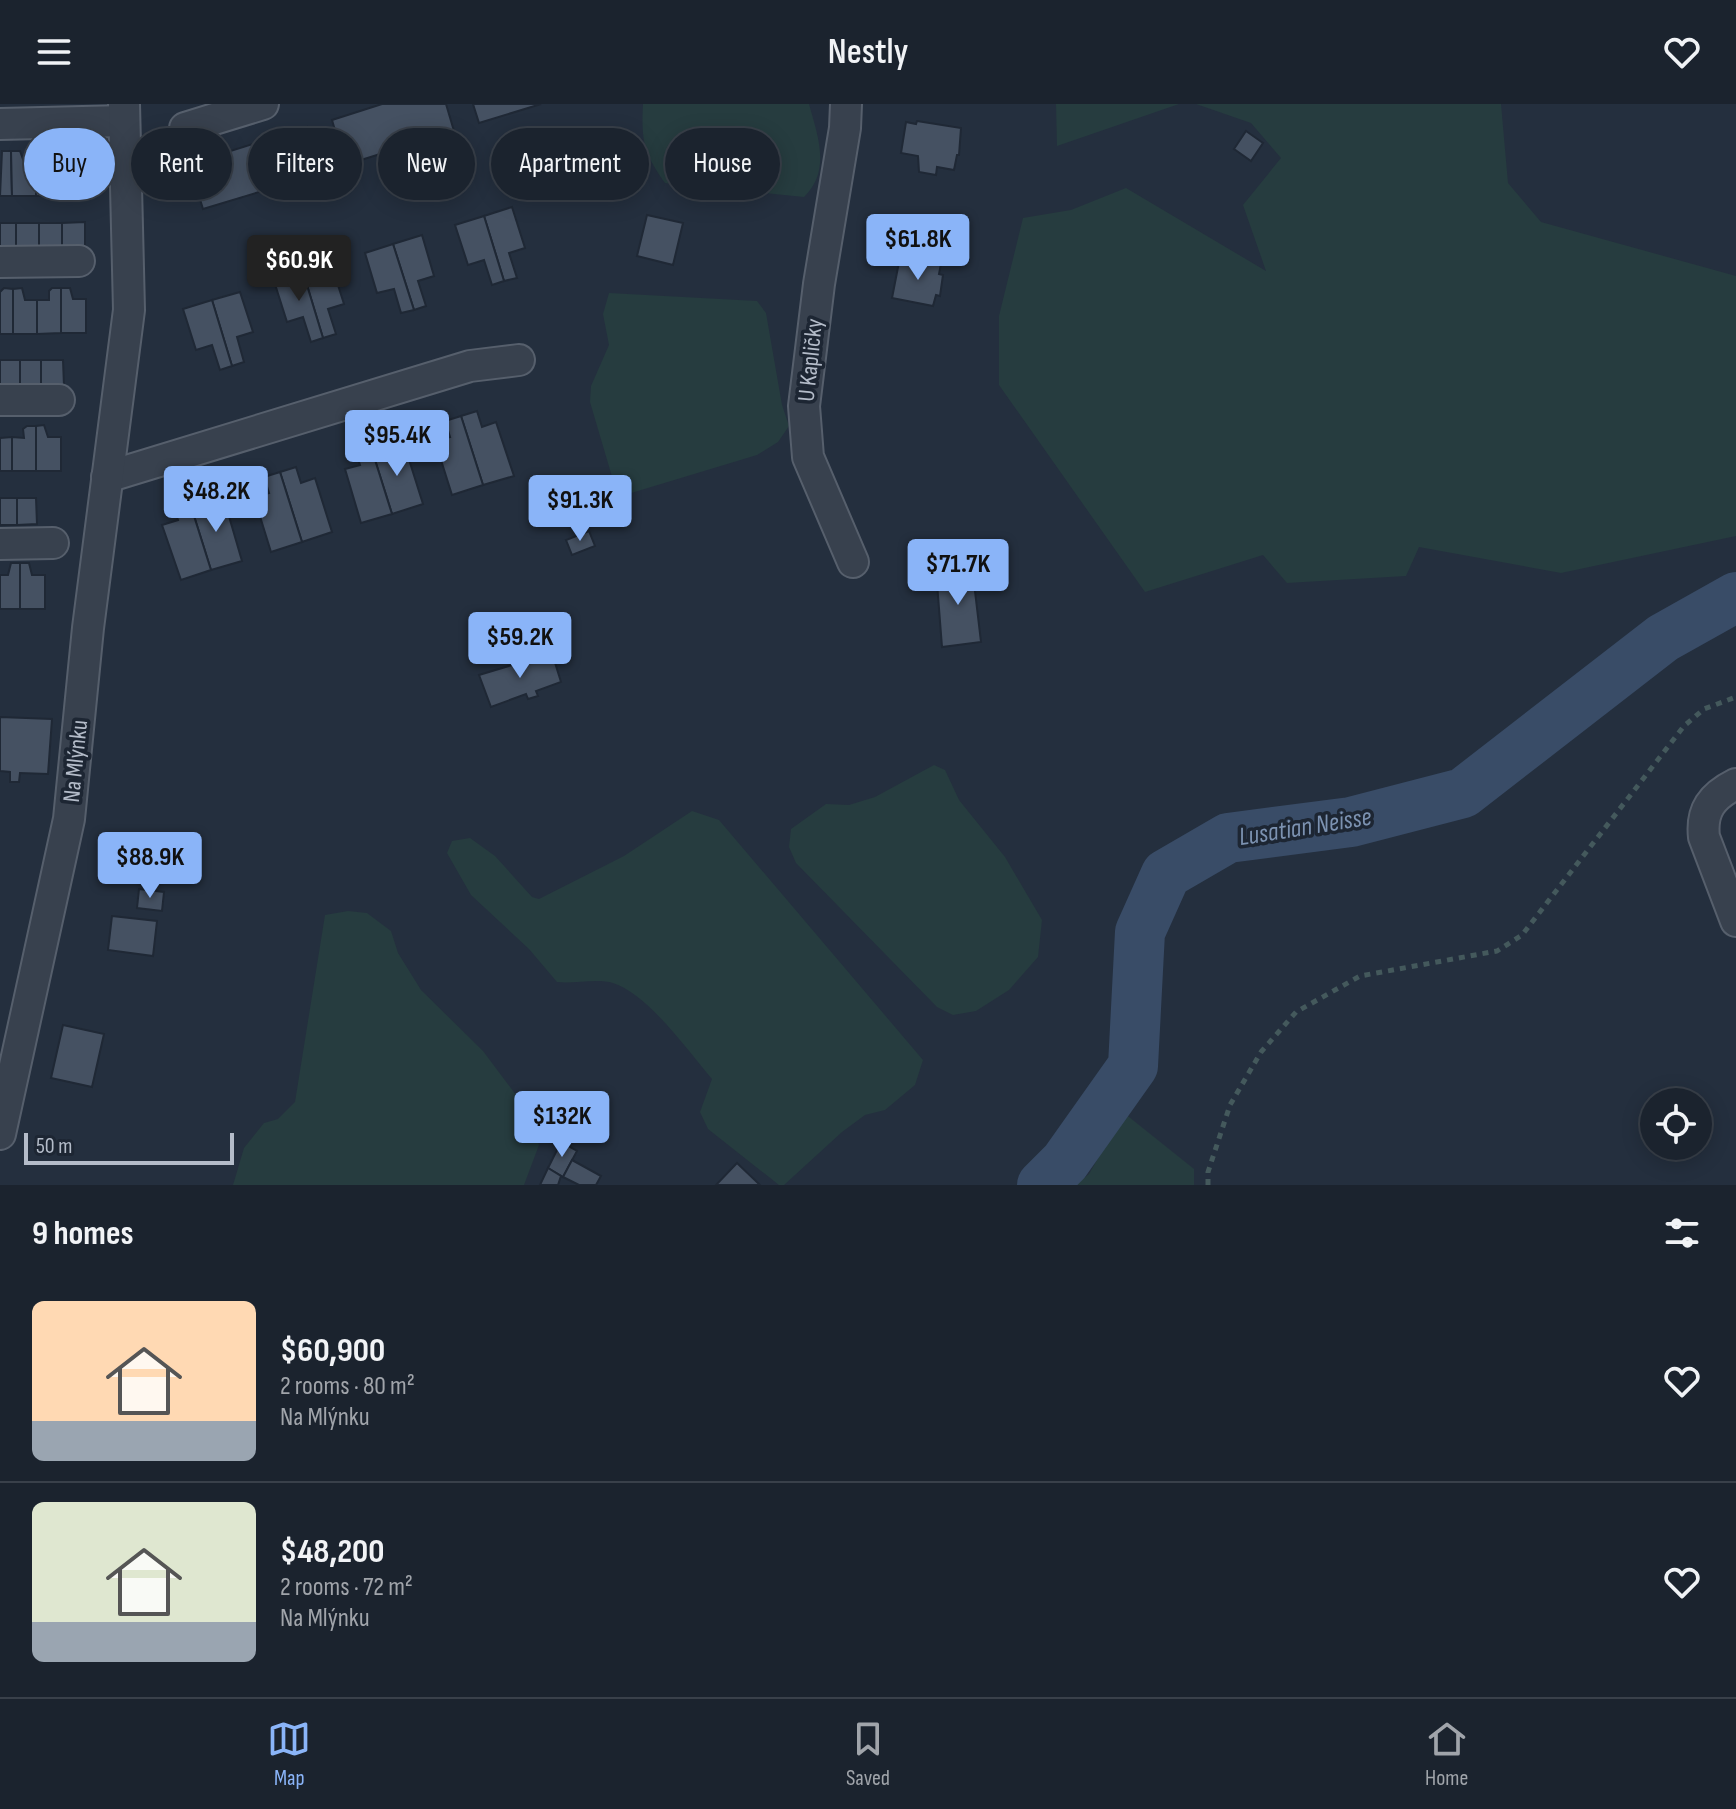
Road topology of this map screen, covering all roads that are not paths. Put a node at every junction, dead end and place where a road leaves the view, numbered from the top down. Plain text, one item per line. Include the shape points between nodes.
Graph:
1 (263, 104) edge
2 (846, 104) edge
3 (124, 112) edge
4 (0, 124) edge
5 (185, 128) dead end
6 (79, 261) dead end
7 (0, 262) edge
8 (519, 360) dead end
9 (0, 400) edge
10 (59, 400) dead end
11 (107, 477) junction
12 (53, 543) dead end
13 (0, 544) edge
14 (853, 562) dead end
15 (1736, 784) edge
16 (1736, 921) edge
17 (0, 1134) edge

1 - 5 street
2 - 14 street, U Kapličky via 804,406 808,457
3 - 4 street, Na Mlýnku
3 - 11 street, Na Mlýnku via 129,310
6 - 7 street
8 - 11 street via 470,366
9 - 10 street
11 - 17 street, Na Mlýnku via 69,819
12 - 13 street
15 - 16 street via 1709,803 1703,823

